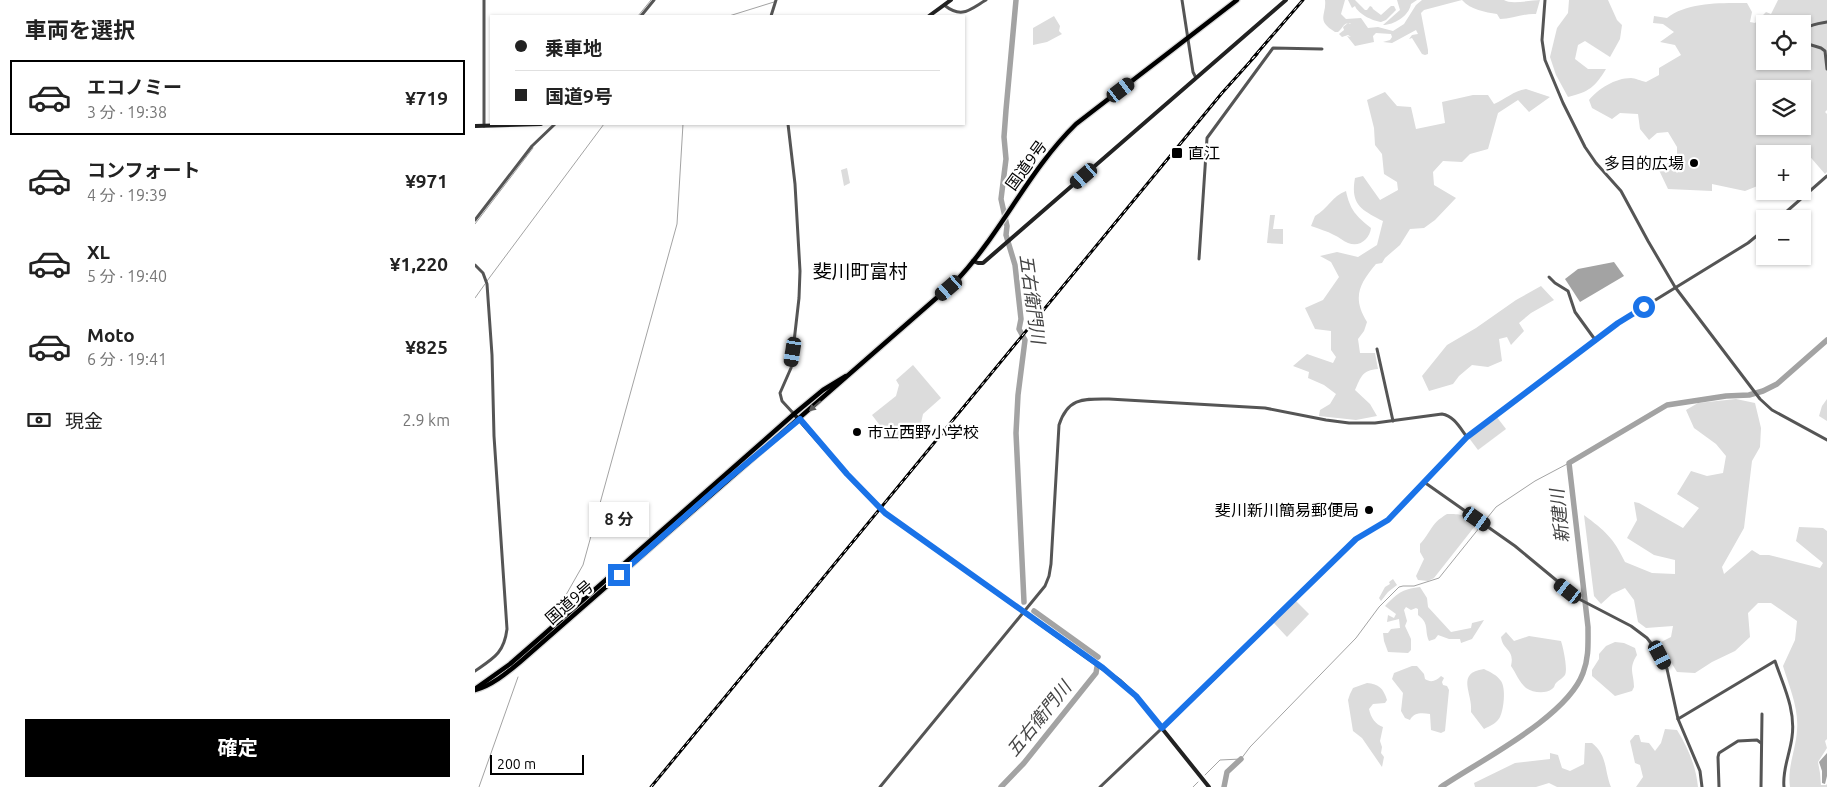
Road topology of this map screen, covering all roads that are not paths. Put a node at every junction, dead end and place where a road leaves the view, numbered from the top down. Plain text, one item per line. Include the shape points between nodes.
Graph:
1 (483, 0) edge
2 (654, 0) edge
3 (776, 0) edge
4 (951, 0) edge
5 (986, 0) edge
6 (1182, 0) edge
7 (1237, 0) edge
8 (1287, 0) edge
9 (1545, 0) edge
10 (945, 5) junction
11 (642, 15) edge
12 (771, 15) edge
13 (930, 15) edge
14 (1827, 22) edge
15 (1188, 39) junction
16 (1322, 49) dead end
17 (1827, 69) edge
18 (1196, 78) junction
19 (512, 125) edge
20 (554, 125) edge
21 (787, 125) edge
22 (475, 126) edge
23 (484, 126) junction
24 (1827, 176) edge
25 (1788, 210) edge
26 (475, 220) edge
27 (1756, 237) edge
28 (1199, 259) dead end
29 (973, 262) junction
30 (475, 265) edge
31 (1549, 278) dead end
32 (1675, 287) junction
33 (1596, 341) junction
34 (1377, 349) dead end
35 (857, 369) junction
36 (794, 414) junction
37 (800, 419) junction
38 (1393, 421) junction
39 (1467, 437) junction
40 (1827, 440) edge
41 (1424, 482) junction
42 (1024, 612) junction
43 (475, 671) edge
44 (475, 690) edge
45 (1762, 714) dead end
46 (1678, 719) junction
47 (1162, 728) junction
48 (1761, 743) junction
49 (880, 787) edge
50 (1100, 787) edge
51 (1209, 787) edge
52 (1701, 787) edge
53 (1719, 787) edge
54 (1761, 787) edge
55 (1783, 787) edge

1 - 23 street
2 - 11 street
3 - 12 street
4 - 10 main road
5 - 10 street via 963,13
6 - 15 street
7 - 15 highway, 国道9号
8 - 18 main road
9 - 32 street via 1543,49 1563,103 1590,155 1618,185
10 - 13 main road
14 - 17 street via 1809,25 1804,34 1808,44 1822,48 1826,53
15 - 18 street
15 - 29 highway, 国道9号 via 1071,129 1046,156
16 - 28 street via 1273,48 1207,138
18 - 29 main road via 1005,244 983,262
19 - 23 main road
20 - 26 street via 532,146
21 - 36 street via 795,184 800,272 791,368 780,393 782,401
22 - 23 main road
24 - 25 street
27 - 32 street
29 - 35 highway, 国道9号
30 - 43 street via 487,284 507,629 500,651 493,660
31 - 33 street via 1568,290 1575,312
32 - 33 street
32 - 40 street via 1759,399 1772,410
33 - 39 street
34 - 38 street
35 - 36 highway, 国道9号 via 823,390
35 -> 37 highway, 国道9号
36 - 37 main road
36 - 44 highway, 国道9号 via 535,643
37 - 42 main road, bridge via 885,513
37 - 44 highway, 国道9号 via 518,664 482,689
38 - 39 street via 1447,415
38 - 42 street via 1349,423 1265,408 1077,401 1065,410 1059,425 1049,576 1039,596
39 - 41 street
41 - 46 street via 1515,546 1583,602 1631,626 1650,642 1667,669
41 - 47 street via 1388,520 1356,539
42 - 47 main road via 1120,681
42 - 49 street
45 - 48 street
46 - 52 street via 1699,771
46 - 55 street via 1775,661 1793,720
47 - 50 street
47 - 51 main road
48 - 53 street via 1741,740 1719,752
48 - 54 street

